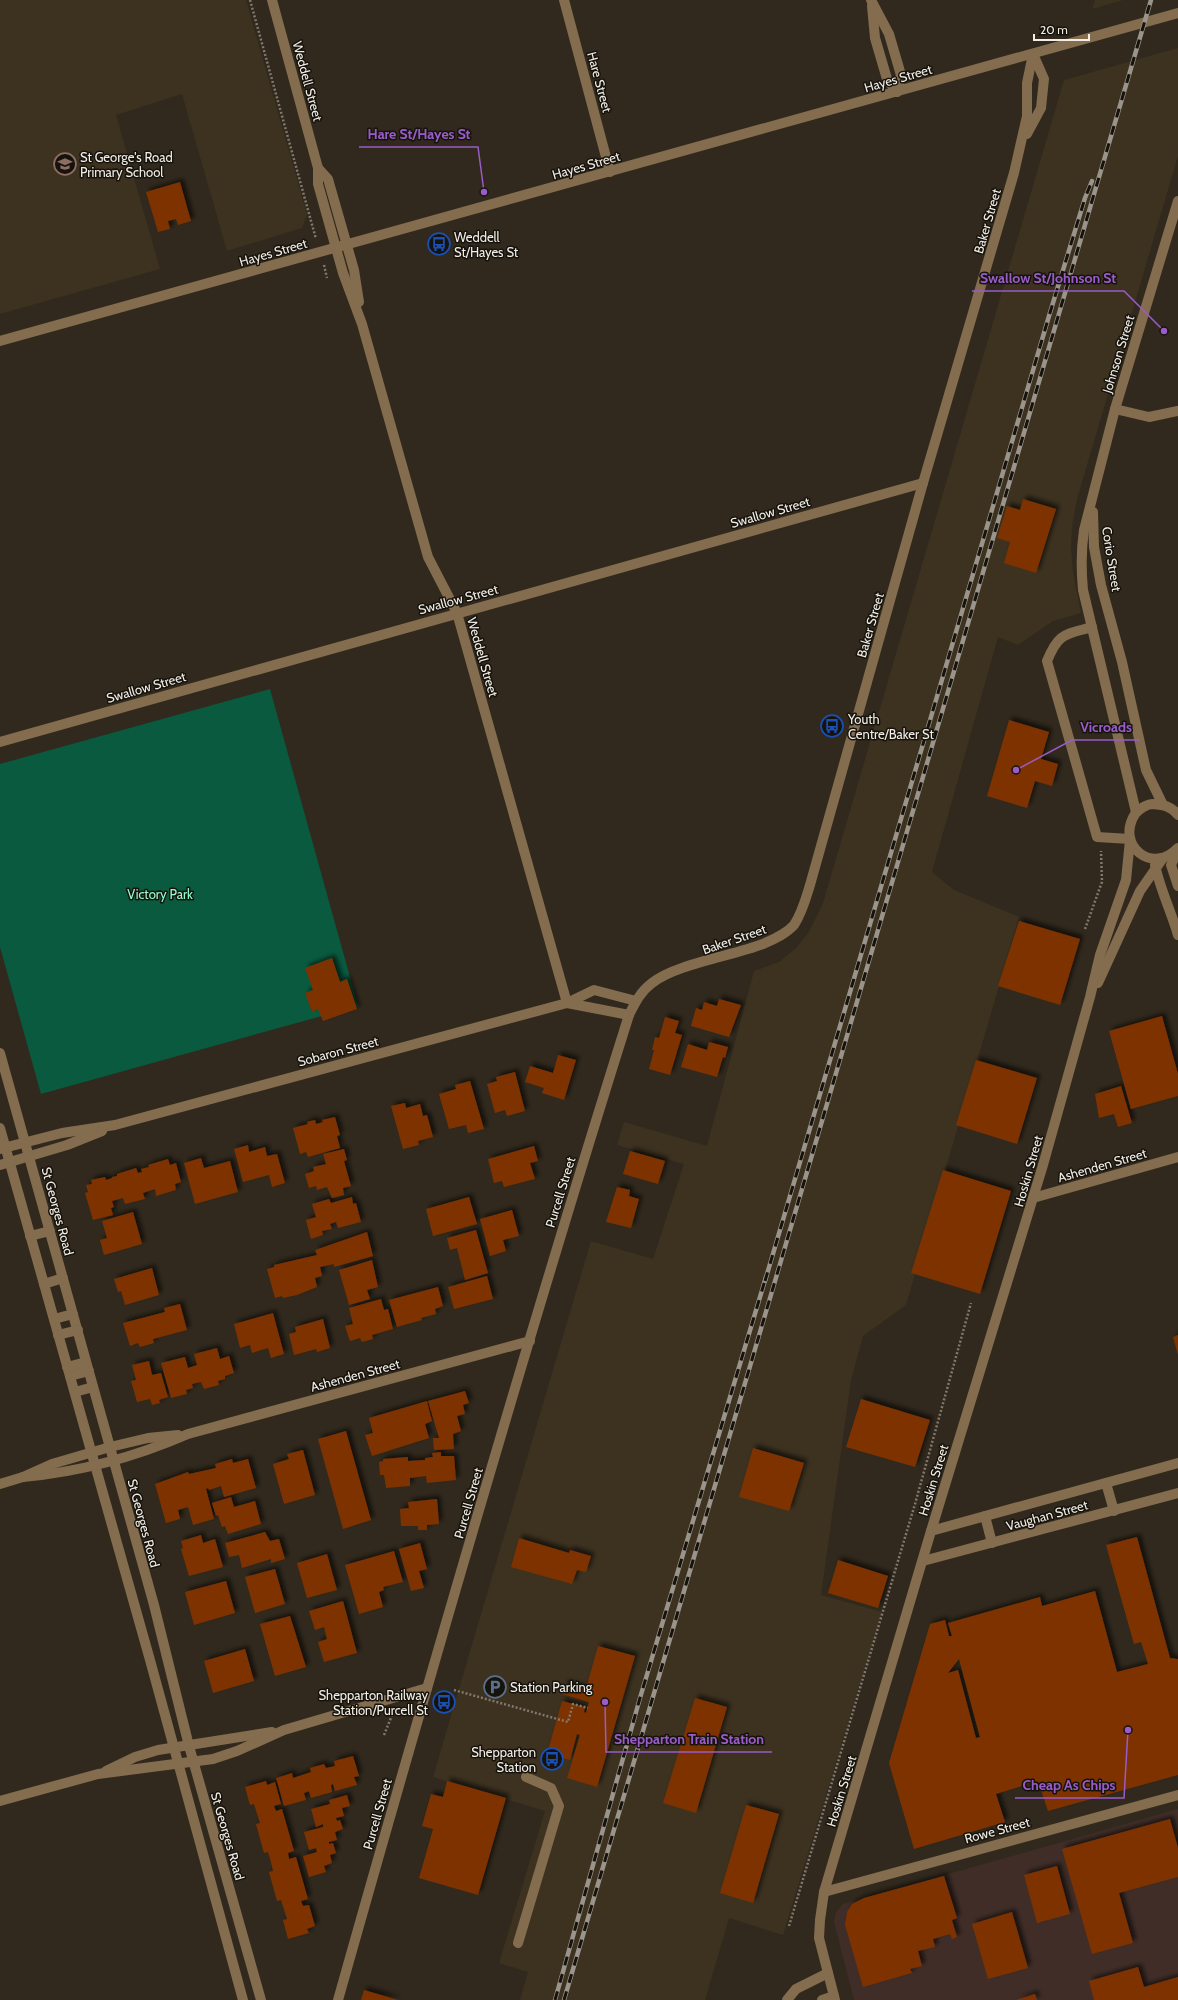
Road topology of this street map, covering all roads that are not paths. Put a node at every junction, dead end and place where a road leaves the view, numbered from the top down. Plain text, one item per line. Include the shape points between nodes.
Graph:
1 (272, 0) edge
2 (564, 0) edge
3 (871, 0) edge
4 (1178, 13) edge
5 (1033, 54) junction
6 (897, 92) junction
7 (1022, 143) junction
8 (318, 168) junction
9 (610, 172) junction
10 (1178, 201) edge
11 (347, 245) junction
12 (336, 248) junction
13 (362, 324) junction
14 (0, 341) edge
15 (1115, 409) junction
16 (1178, 411) edge
17 (923, 483) junction
18 (1094, 492) junction
19 (457, 613) junction
20 (1092, 626) junction
21 (0, 742) edge
22 (1163, 805) junction
23 (1136, 812) junction
24 (1178, 814) edge
25 (1130, 840) junction
26 (1178, 849) edge
27 (1158, 862) junction
28 (1178, 886) edge
29 (1178, 935) edge
30 (1090, 997) junction
31 (636, 1001) junction
32 (568, 1002) junction
33 (629, 1015) junction
34 (1, 1058) edge
35 (115, 1126) junction
36 (0, 1128) edge
37 (25, 1142) junction
38 (3, 1148) edge
39 (30, 1157) junction
40 (1178, 1157) edge
41 (5, 1164) edge
42 (1034, 1198) junction
43 (50, 1231) junction
44 (30, 1236) junction
45 (63, 1278) junction
46 (44, 1284) junction
47 (73, 1314) junction
48 (54, 1319) junction
49 (78, 1330) junction
50 (58, 1335) junction
51 (530, 1341) junction
52 (88, 1366) junction
53 (69, 1371) junction
54 (93, 1387) junction
55 (75, 1392) junction
56 (188, 1434) junction
57 (110, 1447) junction
58 (92, 1453) junction
59 (114, 1461) junction
60 (1178, 1463) edge
61 (95, 1466) junction
62 (23, 1477) junction
63 (1106, 1483) junction
64 (0, 1484) edge
65 (1178, 1493) edge
66 (1114, 1511) junction
67 (985, 1516) junction
68 (931, 1531) junction
69 (992, 1543) junction
70 (141, 1561) junction
71 (923, 1561) junction
72 (124, 1566) junction
73 (151, 1594) junction
74 (133, 1599) junction
75 (154, 1605) junction
76 (136, 1610) junction
77 (166, 1653) junction
78 (150, 1660) junction
79 (427, 1688) junction
80 (284, 1730) junction
81 (189, 1746) junction
82 (173, 1748) junction
83 (194, 1762) junction
84 (178, 1763) junction
85 (98, 1774) junction
86 (526, 1777) dead end
87 (1178, 1795) edge
88 (0, 1801) edge
89 (824, 1892) junction
90 (518, 1943) dead end
91 (828, 1973) junction
92 (835, 1998) edge
93 (243, 2000) edge
94 (261, 2000) edge
95 (338, 2000) edge
96 (787, 2000) edge
97 (822, 2000) edge

1 - 8 street, Weddell Street
2 - 9 street, Hare Street
3 - 6 street via 875,38 884,71
3 - 6 street via 889,34 901,75
4 - 5 street, Hayes Street
5 - 6 street, Hayes Street
5 - 7 street, Baker Street
5 - 7 street, Baker Street via 1044,79 1040,108
6 - 9 street, Hayes Street
7 - 17 street, Baker Street
8 - 11 street, Weddell Street via 328,179
8 - 12 street, Weddell Street via 318,184
9 - 11 street, Hayes Street
10 - 15 street, Johnson Street
11 - 12 street, Hayes Street
11 - 13 street, Weddell Street via 354,270
12 - 13 street, Weddell Street
12 - 14 street, Hayes Street
13 - 19 street, Weddell Street via 428,557
15 - 16 street via 1148,418
15 - 18 street, Johnson Street
17 - 19 street, Swallow Street
17 - 31 street, Baker Street via 810,885 799,915 782,935 749,950 662,976
18 - 20 street, Corio Street via 1084,530 1081,571
18 - 22 street, Corio Street via 1092,530 1101,585 1122,662 1146,770
19 - 21 street, Swallow Street
19 - 32 street, Weddell Street
20 - 23 street, Corio Street
20 - 25 street via 1062,636 1047,661 1097,837
22 - 23 street via 1150,804
22 - 24 street
23 - 25 street, Hoskin Street via 1130,824
25 - 27 street via 1135,850
25 - 30 street, Hoskin Street via 1126,880 1100,955
26 - 27 street
26 - 28 street via 1171,865
27 - 29 street via 1160,889 1171,911
27 - 30 street, Hoskin Street via 1140,891
30 - 42 street, Hoskin Street
31 - 32 street, Sobaron Street via 594,990
31 - 33 street, Baker Street
32 - 33 street, Sobaron Street
32 - 35 street, Sobaron Street
33 - 51 street, Purcell Street
34 - 37 street, St Georges Road
35 - 37 street, Sobaron Street via 62,1132
35 - 39 street, Sobaron Street via 68,1146
36 - 38 street
37 - 38 street, Sobaron Street
37 - 39 street, St Georges Road
38 - 41 street
39 - 41 street, Sobaron Street
39 - 43 street, St Georges Road
40 - 42 street, Ashenden Street
41 - 44 street
42 - 68 street, Hoskin Street
43 - 44 street
43 - 45 street, St Georges Road
44 - 46 street
45 - 46 street
45 - 47 street, St Georges Road
46 - 48 street
47 - 48 street
47 - 49 street, St Georges Road
48 - 50 street
49 - 50 street
49 - 52 street, St Georges Road
50 - 53 street
51 - 56 street, Ashenden Street
51 - 79 street, Purcell Street
52 - 53 street
52 - 54 street, St Georges Road
53 - 55 street
54 - 55 street
54 - 57 street, St Georges Road
55 - 58 street
56 - 57 street, Ashenden Street via 148,1438
56 - 59 street, Ashenden Street via 152,1450
57 - 58 street, Ashenden Street
57 - 59 street, St Georges Road
58 - 61 street
58 - 62 street via 52,1464
59 - 61 street, Ashenden Street
59 - 70 street, St Georges Road
60 - 63 street, Vaughan Street
61 - 62 street via 58,1474
61 - 72 street
62 - 64 street
63 - 66 street
63 - 67 street, Vaughan Street
65 - 66 street, Vaughan Street
66 - 69 street, Vaughan Street
67 - 68 street, Vaughan Street
67 - 69 street
68 - 71 street, Hoskin Street
69 - 71 street, Vaughan Street
70 - 72 street
70 - 73 street, St Georges Road
71 - 89 street, Hoskin Street
72 - 74 street
73 - 74 street
73 - 75 street, St Georges Road
74 - 76 street
75 - 76 street
75 - 77 street, St Georges Road
76 - 78 street
77 - 78 street
77 - 81 street, St Georges Road
78 - 82 street
79 - 80 street
79 - 95 street, Purcell Street
80 - 81 street
80 - 83 street via 237,1751
81 - 82 street
81 - 83 street, St Georges Road
82 - 84 street
82 - 85 street via 135,1757
83 - 84 street
83 - 94 street, St Georges Road
84 - 85 street
84 - 93 street
85 - 88 street
86 - 90 street via 551,1788 559,1806
87 - 89 street, Rowe Street
89 - 91 street, Hoskin Street via 819,1938
91 - 92 street, Hoskin Street
91 - 96 street via 796,1989
92 - 97 street, Hoskin Street

